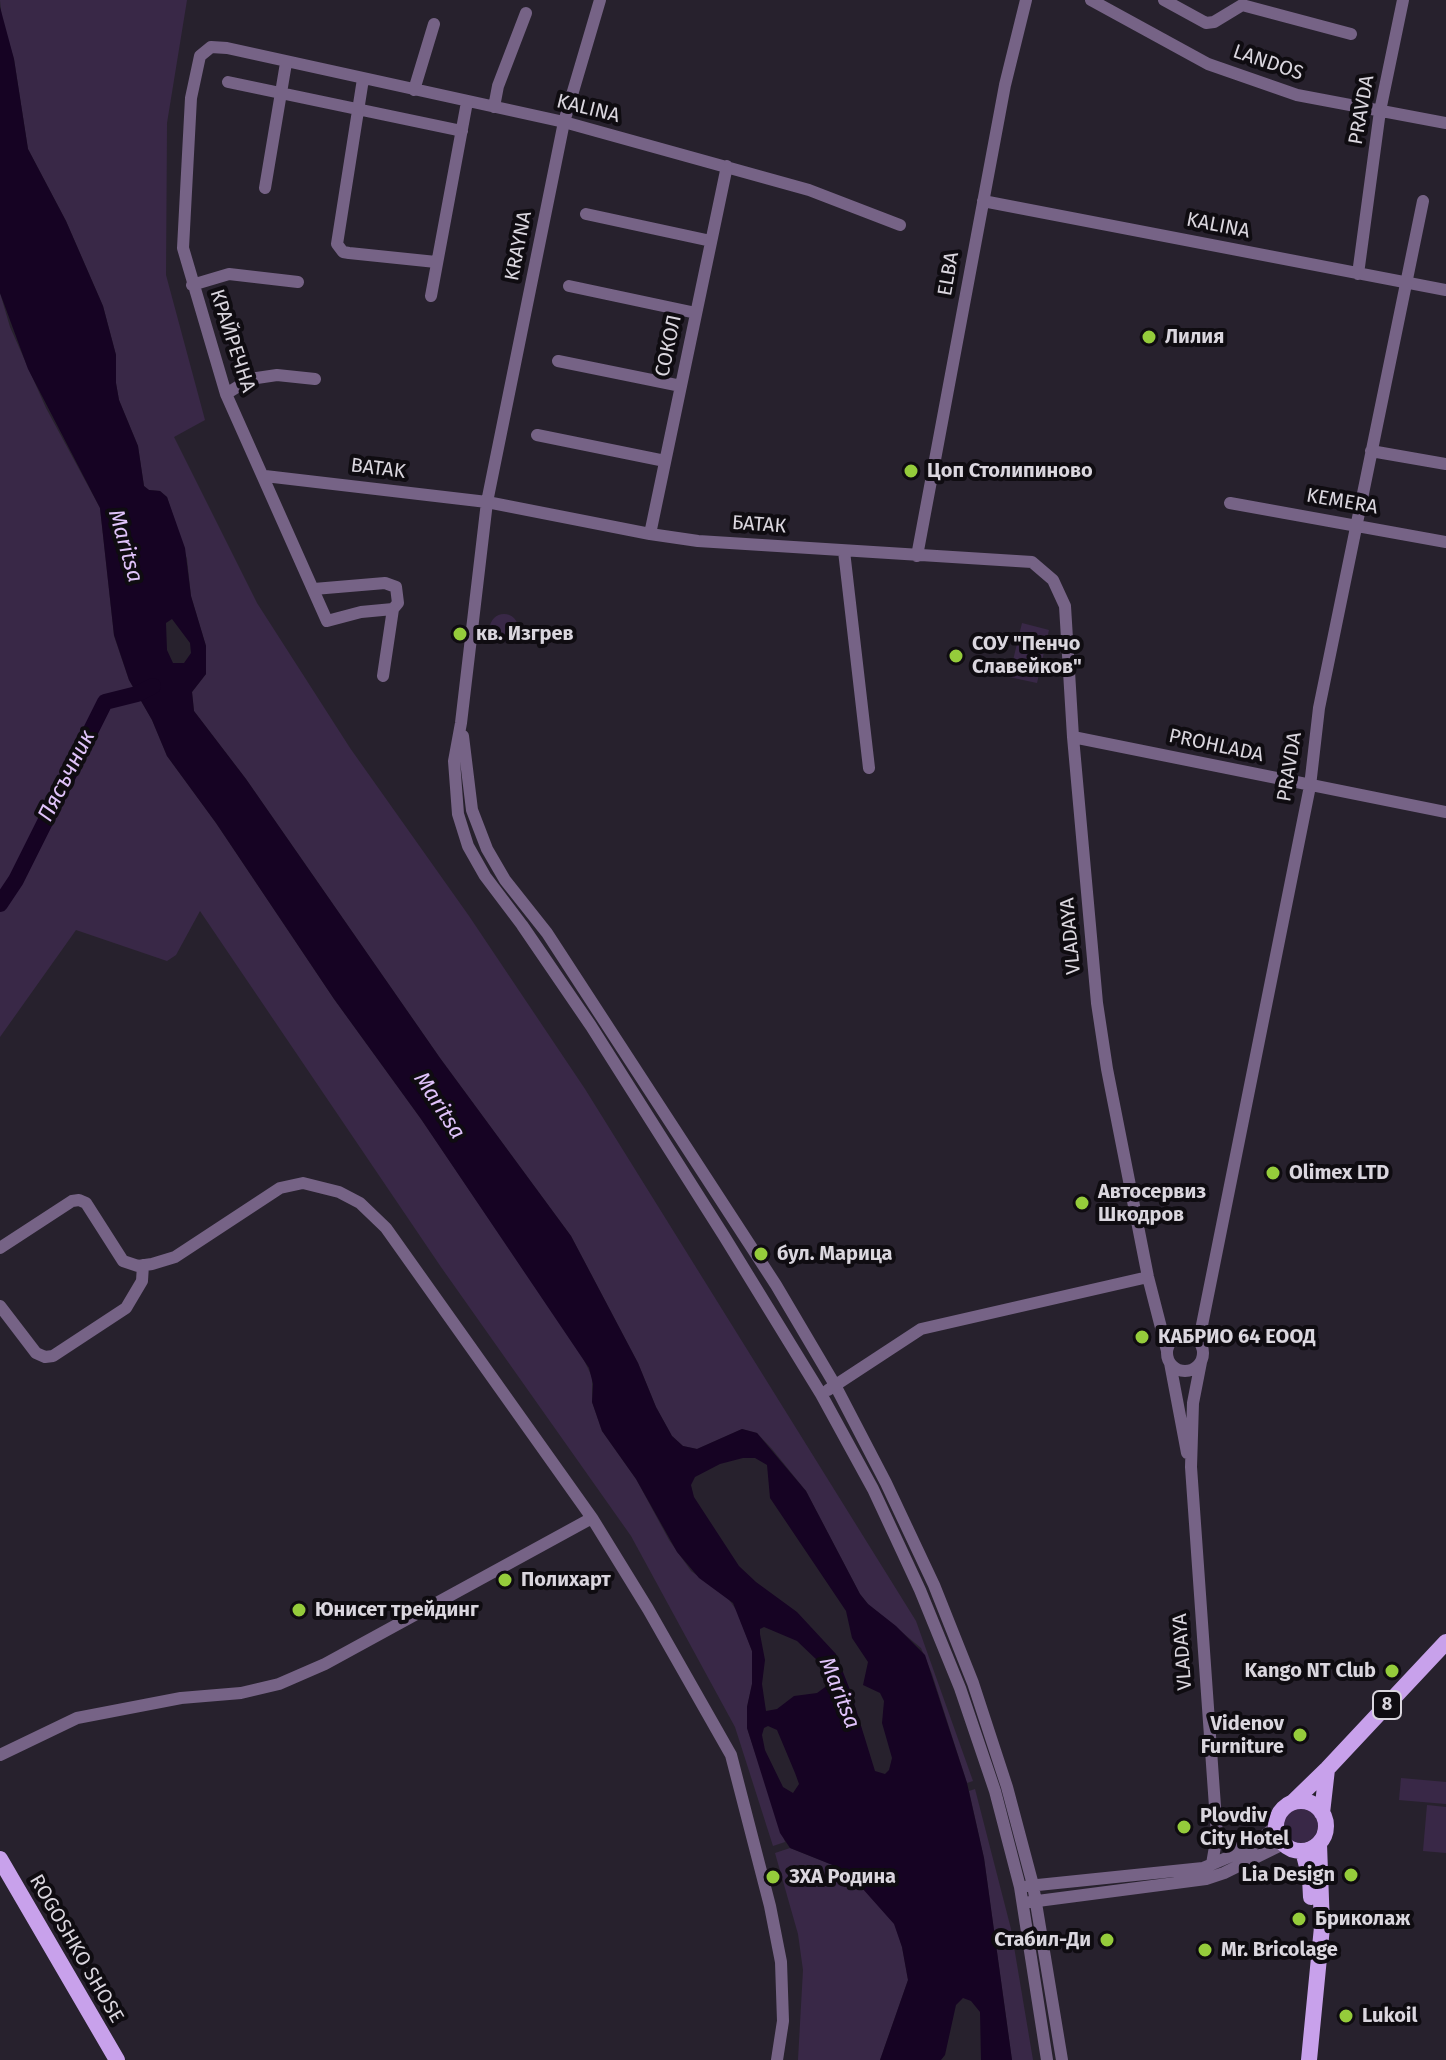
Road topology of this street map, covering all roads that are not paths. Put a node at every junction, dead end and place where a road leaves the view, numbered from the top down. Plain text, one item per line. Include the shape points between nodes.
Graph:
1 (600, 0) edge
2 (1026, 0) edge
3 (1091, 0) edge
4 (1164, 0) edge
5 (1403, 0) edge
6 (526, 13) dead end
7 (434, 24) dead end
8 (1351, 34) dead end
9 (200, 56) joint
10 (286, 63) junction
11 (363, 79) junction
12 (228, 82) dead end
13 (414, 90) junction
14 (281, 94) junction
15 (467, 102) junction
16 (494, 107) junction
17 (358, 109) junction
18 (1380, 111) junction
19 (564, 122) junction
20 (1446, 123) edge
21 (462, 131) junction
22 (727, 166) junction
23 (265, 188) dead end
24 (983, 201) junction
25 (1423, 201) dead end
26 (586, 214) dead end
27 (900, 225) dead end
28 (711, 241) junction
29 (436, 262) junction
30 (1358, 274) junction
31 (298, 282) dead end
32 (1405, 282) junction
33 (192, 285) junction
34 (569, 286) dead end
35 (1446, 290) edge
36 (431, 296) dead end
37 (696, 313) junction
38 (558, 361) dead end
39 (315, 379) dead end
40 (681, 386) junction
41 (226, 394) junction
42 (537, 435) dead end
43 (1371, 451) junction
44 (665, 461) junction
45 (1446, 464) edge
46 (265, 476) junction
47 (487, 502) junction
48 (1230, 503) dead end
49 (1358, 526) junction
50 (650, 534) junction
51 (1446, 542) edge
52 (844, 551) junction
53 (917, 556) junction
54 (1032, 562) joint
55 (314, 589) junction
56 (393, 609) junction
57 (383, 676) dead end
58 (461, 723) junction
59 (1073, 737) junction
60 (869, 768) dead end
61 (1310, 786) junction
62 (1446, 812) edge
63 (0, 1248) edge
64 (143, 1265) junction
65 (1148, 1277) junction
66 (0, 1306) edge
67 (1159, 1313) junction
68 (1182, 1335) junction
69 (1199, 1340) junction
70 (1169, 1357) junction
71 (1201, 1362) junction
72 (835, 1385) junction
73 (821, 1394) junction
74 (1191, 1467) junction
75 (592, 1518) junction
76 (1446, 1642) edge
77 (0, 1755) edge
78 (1327, 1769) junction
79 (1293, 1802) junction
80 (1322, 1813) junction
81 (1276, 1826) junction
82 (1217, 1835) junction
83 (1283, 1844) junction
84 (1311, 1848) junction
85 (1244, 1851) junction
86 (0, 1859) edge
87 (1212, 1864) junction
88 (1026, 1886) junction
89 (1029, 1902) junction
90 (117, 2060) edge
91 (777, 2060) edge
92 (1047, 2060) edge
93 (1062, 2060) edge
94 (1298, 2060) edge
95 (1309, 2060) edge

1 - 19 street, KRAYNA
2 - 24 street, ELBA
3 - 18 street, LANDOS via 1208,64 1297,95
4 - 8 street via 1206,23 1242,5
5 - 18 street, PRAVDA
6 - 16 street
7 - 13 street
9 - 10 street, KALINA via 211,47 227,48
9 - 33 street, КРАЙРЕЧНА via 191,98 183,248
10 - 11 street, KALINA
10 - 14 street
11 - 13 street, KALINA
11 - 17 street
12 - 14 street
13 - 15 street, KALINA
14 - 17 street
14 - 23 street
15 - 16 street, KALINA
15 - 21 street
16 - 19 street, KALINA
17 - 21 street
17 - 29 street via 337,244 343,252
18 - 20 street, LANDOS
18 - 30 street, PRAVDA
19 - 22 street, KALINA
19 - 47 street, KRAYNA
21 - 29 street
22 - 27 street, KALINA
22 - 28 street, СОКОЛ
24 - 30 street, KALINA
24 - 53 street, ELBA
25 - 32 street, PRAVDA
26 - 28 street
28 - 37 street, СОКОЛ
29 - 36 street
30 - 32 street, KALINA
31 - 33 street via 229,274
32 - 35 street, KALINA
32 - 43 street, PRAVDA
33 - 41 street, КРАЙРЕЧНА
34 - 37 street
37 - 40 street, СОКОЛ
38 - 40 street
39 - 41 street via 250,379
40 - 44 street, СОКОЛ
41 - 46 street, КРАЙРЕЧНА
42 - 44 street
43 - 45 street
43 - 49 street, PRAVDA
44 - 50 street, СОКОЛ
46 - 47 street, BATAK
46 - 55 street, КРАЙРЕЧНА
47 - 50 street, БАТАК
47 - 58 street
48 - 49 street, KEMERA
49 - 51 street, KEMERA
49 - 61 street, PRAVDA via 1319,708
50 - 52 street, БАТАК
52 - 53 street, БАТАК
52 - 60 street
53 - 54 street, БАТАК
54 - 59 street, VLADAYA via 1053,580 1065,606
55 - 56 street, КРАЙРЕЧНА via 327,621
55 - 56 street via 385,583 398,593
56 - 57 street
58 - 72 street via 472,810 487,849 776,1285
58 - 73 street via 454,761 458,814 468,846 591,1026
59 - 61 street, PROHLADA
59 - 65 street, VLADAYA via 1097,1003
61 - 62 street, PROHLADA
61 - 69 street, PRAVDA
63 - 64 street via 79,1200 123,1261
64 - 66 street via 142,1281 126,1308 53,1356 36,1353
64 - 75 street via 175,1257 290,1185 319,1186 360,1203 386,1228
65 - 67 street, VLADAYA
65 - 72 street via 921,1329
67 - 68 street, VLADAYA
67 - 70 street, VLADAYA
68 - 69 street, VLADAYA
68 - 70 street via 1172,1340
69 - 71 street, VLADAYA
70 - 71 street via 1174,1367 1186,1371
70 - 74 street, VLADAYA
71 - 74 street, VLADAYA via 1193,1403
72 - 73 street
72 - 88 street via 945,1613 991,1735
73 - 88 street via 920,1590 955,1674
74 - 82 street, VLADAYA
75 - 77 street via 279,1684 77,1718
75 - 91 street via 731,1755 781,1962 783,2021
76 - 78 main road, 8
78 - 79 main road, 8
78 - 80 main road
79 - 80 main road via 1309,1802
79 - 81 main road, 8 via 1280,1812
80 - 84 main road via 1326,1829
81 - 83 main road
81 - 85 street
82 - 85 street
82 - 87 street, VLADAYA
83 - 84 main road via 1293,1850
83 - 89 street via 1206,1879
84 - 94 main road via 1312,1898
84 - 95 main road via 1322,1927
85 - 87 street
86 - 90 main road, ROGOSHKO SHOSE
87 - 88 street via 1181,1872
88 - 89 street
89 - 92 street
89 - 93 street

